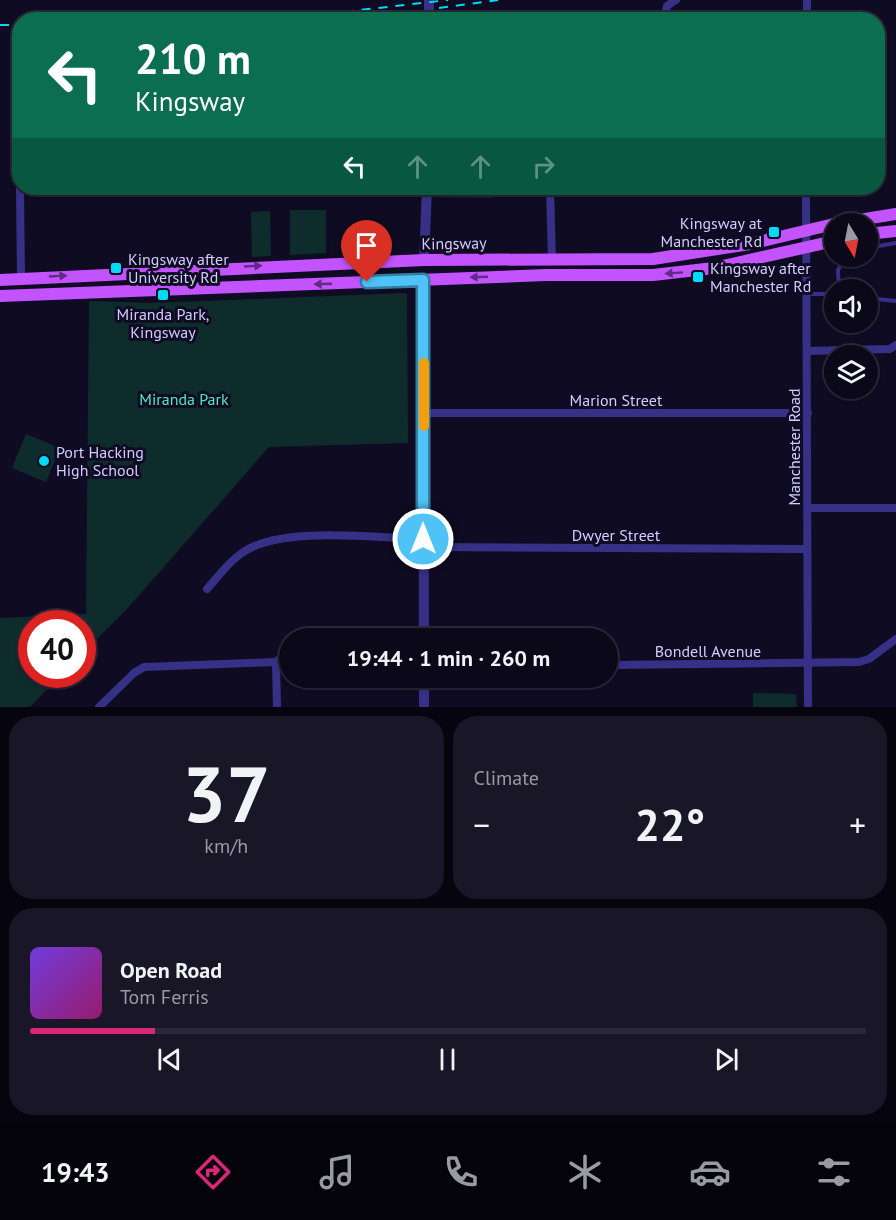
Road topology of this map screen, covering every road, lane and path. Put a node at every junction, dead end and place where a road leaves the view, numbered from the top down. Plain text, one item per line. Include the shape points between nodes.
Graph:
1 (676, 0) edge
2 (666, 12) edge
3 (20, 195) edge
4 (427, 195) edge
5 (550, 195) edge
6 (806, 195) edge
7 (896, 214) edge
8 (878, 217) edge
9 (824, 226) edge
10 (807, 230) junction
11 (896, 231) edge
12 (878, 233) edge
13 (824, 243) edge
14 (896, 243) edge
15 (878, 246) edge
16 (807, 247) junction
17 (424, 260) junction
18 (552, 260) junction
19 (21, 278) junction
20 (0, 280) edge
21 (423, 280) junction
22 (22, 294) junction
23 (808, 294) junction
24 (824, 294) edge
25 (0, 296) edge
26 (878, 299) edge
27 (896, 301) edge
28 (896, 345) edge
29 (807, 351) junction
30 (424, 413) junction
31 (808, 413) junction
32 (808, 508) junction
33 (896, 508) edge
34 (423, 543) junction
35 (807, 549) junction
36 (207, 589) dead end
37 (424, 628) edge
38 (896, 639) edge
39 (279, 659) edge
40 (276, 662) junction
41 (808, 663) junction
42 (618, 665) edge
43 (424, 688) edge
44 (99, 707) edge
45 (277, 707) edge
46 (424, 707) edge
47 (808, 707) edge

1 - 2 street
3 - 19 street
4 - 17 street
5 - 18 street
6 - 10 street, Manchester Road
7 - 8 main road, Kingsway
9 - 10 main road, Kingsway
10 - 16 street, Manchester Road
10 - 18 main road, Kingsway via 653,260
11 - 12 main road
13 - 16 main road
14 - 15 lane
16 -> 21 main road via 687,272
16 - 23 street, Manchester Road
17 - 18 main road, Kingsway
19 -> 17 main road, Kingsway
17 - 21 main road
19 - 20 main road, Kingsway
19 - 22 main road
21 -> 22 main road
21 - 30 street
22 - 25 main road
23 - 24 lane
23 - 29 street, Manchester Road
26 - 27 lane
28 - 29 street via 890,349
29 - 31 street, Manchester Road
30 - 31 street, Marion Street
30 - 34 street
31 - 32 street, Manchester Road
32 - 33 street
32 - 35 street, Manchester Road
34 - 35 street, Dwyer Street
34 - 36 street, Dwyer Street via 271,539 242,553
34 - 37 street
35 - 41 street, Manchester Road
38 - 41 street, Bondell Avenue via 864,661
39 - 40 street
40 - 44 street via 144,668
40 - 45 street
41 - 42 street, Bondell Avenue
41 - 47 street, Manchester Road
43 - 46 street

